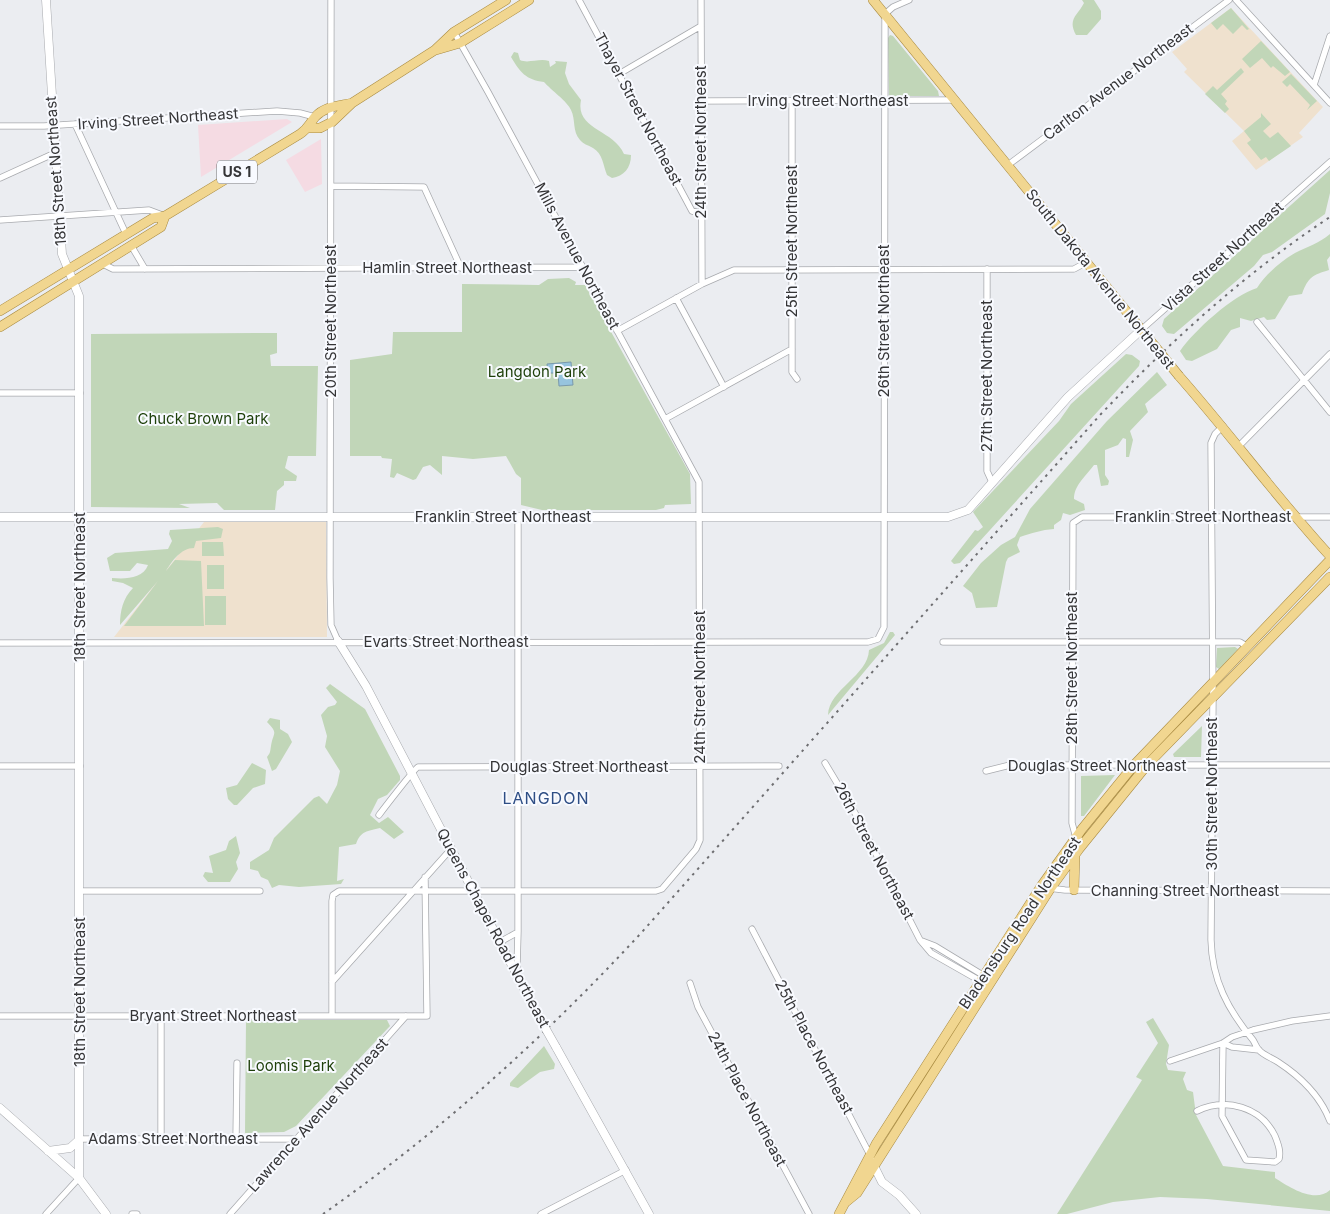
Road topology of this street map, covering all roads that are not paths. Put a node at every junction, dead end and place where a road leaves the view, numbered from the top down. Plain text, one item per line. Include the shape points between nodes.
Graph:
1 (46, 0) edge
2 (331, 0) edge
3 (506, 0) edge
4 (579, 0) edge
5 (701, 0) edge
6 (873, 0) edge
7 (909, 0) edge
8 (1229, 0) edge
9 (1236, 0) edge
10 (527, 1) edge
11 (885, 14) junction
12 (701, 26) junction
13 (454, 32) junction
14 (1330, 36) edge
15 (460, 43) junction
16 (435, 50) junction
17 (619, 74) junction
18 (1314, 85) junction
19 (883, 100) junction
20 (954, 100) junction
21 (702, 101) junction
22 (792, 101) junction
23 (1330, 102) edge
24 (352, 103) junction
25 (332, 107) junction
26 (315, 118) junction
27 (332, 122) junction
28 (75, 124) junction
29 (0, 126) edge
30 (54, 126) junction
31 (309, 128) junction
32 (55, 153) junction
33 (1330, 162) edge
34 (1008, 165) junction
35 (0, 178) edge
36 (331, 186) junction
37 (115, 212) junction
38 (701, 213) junction
39 (165, 216) junction
40 (59, 217) junction
41 (0, 220) edge
42 (126, 234) junction
43 (132, 247) junction
44 (1087, 262) junction
45 (103, 264) junction
46 (582, 267) junction
47 (330, 268) junction
48 (461, 268) junction
49 (68, 269) junction
50 (145, 269) junction
51 (792, 269) junction
52 (884, 269) junction
53 (987, 269) junction
54 (74, 281) junction
55 (702, 284) junction
56 (676, 298) junction
57 (0, 311) edge
58 (1257, 322) dead end
59 (0, 327) edge
60 (617, 331) junction
61 (1142, 332) junction
62 (792, 349) junction
63 (1330, 354) edge
64 (798, 379) dead end
65 (1304, 380) junction
66 (724, 387) junction
67 (0, 393) edge
68 (80, 393) junction
69 (1330, 412) edge
70 (665, 418) junction
71 (1223, 426) junction
72 (1239, 446) junction
73 (699, 482) joint
74 (992, 482) junction
75 (0, 517) edge
76 (80, 517) junction
77 (331, 517) junction
78 (518, 517) junction
79 (700, 517) junction
80 (884, 517) junction
81 (1211, 517) junction
82 (1294, 517) junction
83 (1330, 517) edge
84 (1077, 519) joint
85 (1330, 556) edge
86 (1330, 560) edge
87 (1330, 577) edge
88 (884, 627) joint
89 (338, 641) junction
90 (80, 642) junction
91 (517, 642) junction
92 (700, 642) junction
93 (943, 642) dead end
94 (1072, 642) junction
95 (1211, 642) junction
96 (0, 643) edge
97 (1248, 647) junction
98 (1212, 685) junction
99 (1212, 699) junction
100 (825, 763) dead end
101 (1072, 765) junction
102 (1134, 765) junction
103 (1148, 765) junction
104 (1211, 765) junction
105 (1330, 765) edge
106 (0, 766) edge
107 (80, 766) junction
108 (517, 766) junction
109 (700, 766) junction
110 (779, 766) dead end
111 (986, 771) dead end
112 (411, 773) junction
113 (378, 815) dead end
114 (1077, 836) junction
115 (1084, 844) junction
116 (451, 849) junction
117 (1075, 856) junction
118 (426, 877) junction
119 (1046, 887) junction
120 (412, 890) junction
121 (426, 890) junction
122 (473, 890) junction
123 (517, 890) junction
124 (1074, 890) junction
125 (80, 891) junction
126 (260, 891) dead end
127 (1211, 891) junction
128 (1330, 891) edge
129 (752, 929) dead end
130 (518, 932) junction
131 (500, 942) junction
132 (517, 967) dead end
133 (982, 979) junction
134 (332, 982) junction
135 (690, 983) dead end
136 (991, 984) junction
137 (0, 1016) edge
138 (80, 1016) junction
139 (161, 1016) junction
140 (332, 1016) junction
141 (406, 1016) junction
142 (1330, 1016) edge
143 (1245, 1032) junction
144 (1223, 1043) junction
145 (1259, 1050) junction
146 (930, 1060) junction
147 (1170, 1061) dead end
148 (237, 1064) dead end
149 (938, 1066) junction
150 (1223, 1104) junction
151 (0, 1108) edge
152 (1197, 1111) dead end
153 (1330, 1121) edge
154 (80, 1139) junction
155 (161, 1139) junction
156 (297, 1139) junction
157 (236, 1140) junction
158 (48, 1151) junction
159 (870, 1155) junction
160 (874, 1166) junction
161 (626, 1170) junction
162 (79, 1178) junction
163 (846, 1202) junction
164 (46, 1214) edge
165 (106, 1214) edge
166 (132, 1214) edge
167 (137, 1214) edge
168 (230, 1214) edge
169 (540, 1214) edge
170 (649, 1214) edge
171 (809, 1214) edge
172 (839, 1214) edge
173 (916, 1214) edge

1 - 30 street, 18th Street Northeast
2 - 25 street, 20th Street Northeast
3 - 13 main road, US 1
4 - 17 street, Thayer Street Northeast
5 - 12 street, 24th Street Northeast
6 - 11 main road, South Dakota Avenue Northeast
7 - 11 street
8 - 34 street, Carlton Avenue Northeast
9 - 18 street
10 - 15 main road, US 1
11 - 19 street, 26th Street Northeast
11 - 20 main road, South Dakota Avenue Northeast
12 - 17 street
12 - 21 street, 24th Street Northeast
13 - 15 street, Mills Avenue Northeast
13 - 16 main road, US 1
14 - 18 street
15 - 16 main road, US 1
15 - 46 street, Mills Avenue Northeast
16 - 24 main road, US 1
17 - 38 street, Thayer Street Northeast via 692,210
18 - 23 street
19 - 20 street, Irving Street Northeast
19 - 22 street, Irving Street Northeast
19 - 52 street, 26th Street Northeast
20 - 34 main road, South Dakota Avenue Northeast
21 - 22 street, Irving Street Northeast
21 - 38 street, 24th Street Northeast
22 - 51 street, 25th Street Northeast
24 - 25 main road, US 1
24 - 27 main road, US 1
25 - 26 main road, US 1
25 - 27 street, 20th Street Northeast
26 - 28 street, Irving Street Northeast via 277,111
26 - 31 main road, US 1
27 - 31 main road, US 1 via 320,128
27 - 36 street, 20th Street Northeast
28 - 30 street, Irving Street Northeast
28 - 37 street
29 - 30 street, Irving Street Northeast
30 - 32 street, 18th Street Northeast
31 - 39 main road, US 1
32 - 35 street
32 - 40 street, 18th Street Northeast
33 - 61 street, Vista Street Northeast
34 - 44 main road, South Dakota Avenue Northeast
36 - 47 street, 20th Street Northeast
36 - 48 street via 424,187
37 - 39 street via 148,210
37 - 40 street
37 - 42 street
38 - 55 street, 24th Street Northeast
39 - 42 main road, US 1 via 153,218
39 - 43 main road, US 1 via 161,227
40 - 41 street
40 - 49 street, 18th Street Northeast via 63,260
42 - 49 main road, US 1
43 - 45 main road, US 1
43 - 50 street
44 - 53 street via 1074,269
44 - 61 main road, South Dakota Avenue Northeast
45 - 50 street, Hamlin Street Northeast via 113,269
45 - 54 main road, US 1
46 - 48 street, Hamlin Street Northeast
46 - 60 street, Mills Avenue Northeast
47 - 48 street, Hamlin Street Northeast
47 - 50 street, Hamlin Street Northeast
47 - 77 street, 20th Street Northeast
49 - 54 street, 18th Street Northeast
49 - 57 main road, US 1
51 - 52 street
51 - 55 street via 734,270
51 - 62 street, 25th Street Northeast
52 - 53 street
52 - 80 street, 26th Street Northeast
53 - 74 street, 27th Street Northeast via 987,471
54 - 59 main road, US 1
54 - 68 street, 18th Street Northeast via 79,296
55 - 56 street
56 - 60 street
56 - 66 street
58 - 65 street
60 - 70 street, Mills Avenue Northeast
61 - 71 main road, South Dakota Avenue Northeast, bridge
61 - 74 street, Vista Street Northeast via 1073,391
62 - 64 street, 25th Street Northeast via 792,372
62 - 66 street
63 - 65 street
65 - 69 street
65 - 72 street
66 - 70 street
67 - 68 street
68 - 76 street, 18th Street Northeast
70 - 73 street, Mills Avenue Northeast
71 - 72 main road, South Dakota Avenue Northeast
71 - 81 street, 30th Street Northeast via 1211,443
72 - 82 main road, South Dakota Avenue Northeast
73 - 79 street, 24th Street Northeast
74 - 80 street, Franklin Street Northeast via 968,510 957,516
75 - 76 street, Franklin Street Northeast
76 - 77 street, Franklin Street Northeast
76 - 90 street, 18th Street Northeast
77 - 78 street, Franklin Street Northeast
77 - 89 street, 20th Street Northeast via 331,625
78 - 79 street, Franklin Street Northeast
78 - 91 street
79 - 80 street, Franklin Street Northeast
79 - 92 street, 24th Street Northeast
80 - 88 street, 26th Street Northeast
81 - 82 street, Franklin Street Northeast
81 - 84 street, Franklin Street Northeast
81 - 95 street, 30th Street Northeast
82 - 83 street, Franklin Street Northeast
82 - 85 main road, South Dakota Avenue Northeast
84 - 94 street, 28th Street Northeast via 1072,528
86 - 97 main road, Bladensburg Road Northeast
87 - 99 main road, Bladensburg Road Northeast
88 - 92 street, Evarts Street Northeast via 878,639 868,642
89 - 90 street, Evarts Street Northeast
89 - 91 street, Evarts Street Northeast
89 - 112 street, Queens Chapel Road Northeast via 366,686
90 - 96 street, Evarts Street Northeast
90 - 107 street, 18th Street Northeast
91 - 92 street, Evarts Street Northeast
91 - 108 street
92 - 109 street, 24th Street Northeast
93 - 94 street
94 - 95 street
94 - 101 street, 28th Street Northeast
95 - 97 street via 1240,642
95 - 98 street, 30th Street Northeast
97 - 98 main road, Bladensburg Road Northeast
98 - 99 street, 30th Street Northeast
98 - 102 main road, Bladensburg Road Northeast
99 - 103 main road, Bladensburg Road Northeast
99 - 104 street, 30th Street Northeast
100 - 133 street, 26th Street Northeast via 920,940 935,946
101 - 102 street, Douglas Street Northeast
101 - 111 street, Douglas Street Northeast via 1010,765
101 - 114 street, 28th Street Northeast via 1072,823
102 - 103 street, Douglas Street Northeast
102 - 114 main road, Bladensburg Road Northeast
103 - 104 street, Douglas Street Northeast
103 - 115 main road, Bladensburg Road Northeast
104 - 105 street, Douglas Street Northeast
104 - 127 street, 30th Street Northeast
106 - 107 street
107 - 125 street, 18th Street Northeast
108 - 109 street, Douglas Street Northeast
108 - 112 street, Douglas Street Northeast via 418,767
108 - 123 street
109 - 110 street, Douglas Street Northeast
109 - 123 street, 24th Street Northeast via 699,843 668,882 656,891
112 - 113 street via 403,788
112 - 116 street, Queens Chapel Road Northeast
114 - 115 street, 28th Street Northeast
114 - 119 main road, Bladensburg Road Northeast
115 - 117 main road, Bladensburg Road Northeast
116 - 118 street
116 - 122 street, Queens Chapel Road Northeast
117 - 119 main road, Bladensburg Road Northeast
117 - 124 main road
118 - 120 street
118 - 121 street
119 - 124 street, Channing Street Northeast
119 - 133 main road, Bladensburg Road Northeast
119 - 136 main road, Bladensburg Road Northeast
120 - 121 street
120 - 134 street
120 - 134 street via 335,893 332,901
121 - 122 street
121 - 141 street, Bryant Street Northeast via 427,1016
122 - 123 street
122 - 131 street, Queens Chapel Road Northeast
123 - 130 street
124 - 127 street, Channing Street Northeast
125 - 126 street
125 - 138 street, 18th Street Northeast
127 - 128 street, Channing Street Northeast
127 - 143 street, 30th Street Northeast via 1211,944 1216,977 1229,1008
129 - 159 street, 25th Place Northeast
130 - 131 street
130 - 132 street
131 - 161 street, Queens Chapel Road Northeast, bridge
133 - 136 street, 26th Street Northeast
133 - 146 main road, Bladensburg Road Northeast
134 - 140 street
135 - 171 street, 24th Place Northeast via 698,1007
136 - 149 main road, Bladensburg Road Northeast
137 - 138 street, Bryant Street Northeast
138 - 139 street, Bryant Street Northeast
138 - 154 street, 18th Street Northeast
139 - 140 street, Bryant Street Northeast
139 - 155 street
140 - 141 street, Bryant Street Northeast
141 - 156 street, Lawrence Avenue Northeast
142 - 143 street
143 - 144 street
143 - 145 street, 30th Street Northeast
144 - 145 street
144 - 147 street
144 - 150 street
145 - 153 street, 30th Street Northeast via 1302,1079 1319,1099
146 - 149 main road
146 - 159 main road, Bladensburg Road Northeast
148 - 157 street
149 - 160 main road, Bladensburg Road Northeast
150 - 150 street via 1250,1110 1266,1123 1280,1150 1277,1161 1246,1160 1222,1116
150 - 152 street
151 - 158 street
154 - 155 street, Adams Street Northeast
154 - 158 street via 70,1148
154 - 162 street, 18th Street Northeast
155 - 157 street, Adams Street Northeast
156 - 157 street, Adams Street Northeast
156 - 168 street, Lawrence Avenue Northeast
158 - 162 street
159 - 160 street, 25th Place Northeast
159 - 163 main road, Bladensburg Road Northeast
160 - 163 main road, Bladensburg Road Northeast via 857,1193
160 - 173 street, 25th Place Northeast via 882,1182
161 - 169 street
161 - 170 street, Queens Chapel Road Northeast
162 - 164 street
162 - 165 street
163 - 172 main road, Bladensburg Road Northeast
166 - 167 street

